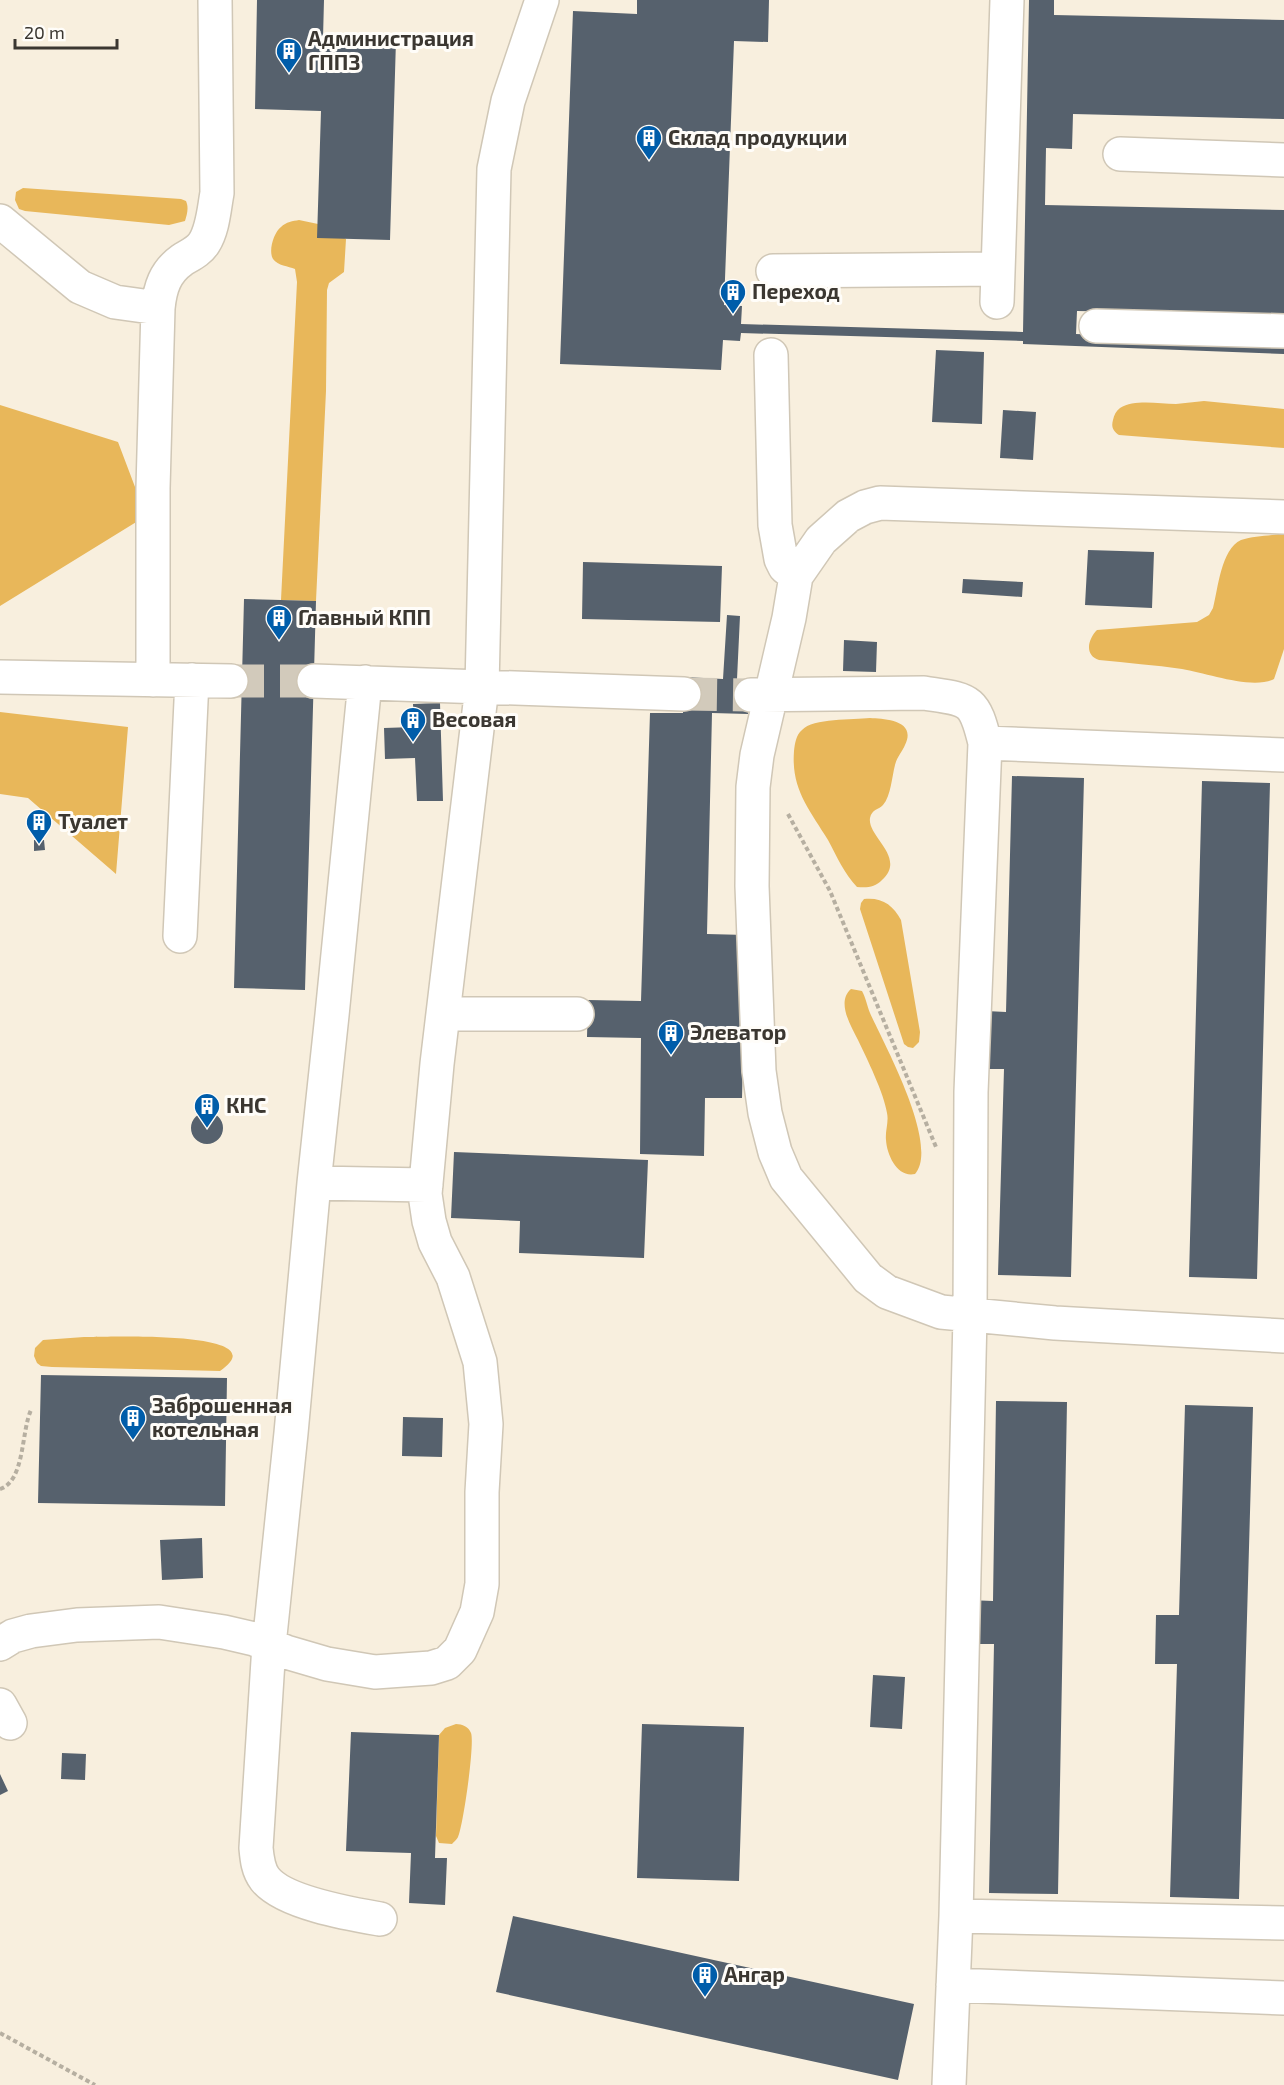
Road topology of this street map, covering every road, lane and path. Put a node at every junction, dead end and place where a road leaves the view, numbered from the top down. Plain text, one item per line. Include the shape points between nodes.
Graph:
1 (215, 0) edge
2 (542, 0) edge
3 (1007, 0) edge
4 (1120, 154) dead end
5 (1284, 160) edge
6 (0, 221) edge
7 (998, 269) junction
8 (773, 271) dead end
9 (997, 302) dead end
10 (158, 308) junction
11 (1096, 326) dead end
12 (1284, 331) edge
13 (771, 356) dead end
14 (1284, 518) edge
15 (796, 576) junction
16 (0, 677) edge
17 (153, 680) junction
18 (192, 680) junction
19 (231, 681) tunnel mouth
20 (314, 681) tunnel mouth
21 (364, 682) junction
22 (482, 687) junction
23 (684, 694) tunnel mouth
24 (760, 695) junction
25 (985, 743) junction
26 (1284, 755) edge
27 (785, 808) dead end
28 (180, 936) dead end
29 (444, 1014) junction
30 (577, 1014) dead end
31 (939, 1154) dead end
32 (314, 1183) junction
33 (426, 1185) junction
34 (970, 1316) junction
35 (1284, 1336) edge
36 (31, 1410) dead end
37 (0, 1489) edge
38 (0, 1644) edge
39 (268, 1645) junction
40 (956, 1916) junction
41 (380, 1919) dead end
42 (1284, 1923) edge
43 (953, 1985) junction
44 (1284, 1998) edge
45 (0, 2033) edge
46 (95, 2085) edge
47 (949, 2085) edge

1 - 10 street via 217,193 212,221 205,242 172,268 163,282
2 - 22 street via 508,101 494,169
3 - 7 street
4 - 5 street
6 - 10 street via 80,287 115,302
7 - 8 street
7 - 9 street
10 - 17 street
11 - 12 street
13 - 15 street via 775,525 781,558
14 - 15 street via 880,503 848,516 821,540
15 - 24 street via 789,618
16 - 17 street
17 - 18 street
18 - 19 street
18 - 28 street
20 - 21 street
21 - 22 street
21 - 32 street
22 - 23 street
22 - 29 street
24 - 25 street via 924,693 952,697 963,700 978,716
24 - 34 street via 752,886 759,1071 775,1152 786,1178 868,1278 887,1292 913,1303
25 - 26 street
25 - 34 street via 972,1081
27 - 31 path via 830,891
29 - 30 street
29 - 33 street
32 - 33 street
32 - 39 street
33 - 39 street via 435,1242 453,1278 480,1362 486,1424 482,1584 477,1612 460,1650 447,1663 432,1668 375,1672 327,1664
34 - 35 street
34 - 40 street
36 - 37 path via 16,1475 7,1487
38 - 39 street via 31,1631 159,1622 224,1632
39 - 41 street via 256,1818 258,1865 266,1880 289,1894 340,1912
40 - 42 street
40 - 43 street
43 - 44 street
43 - 47 street
45 - 46 path

